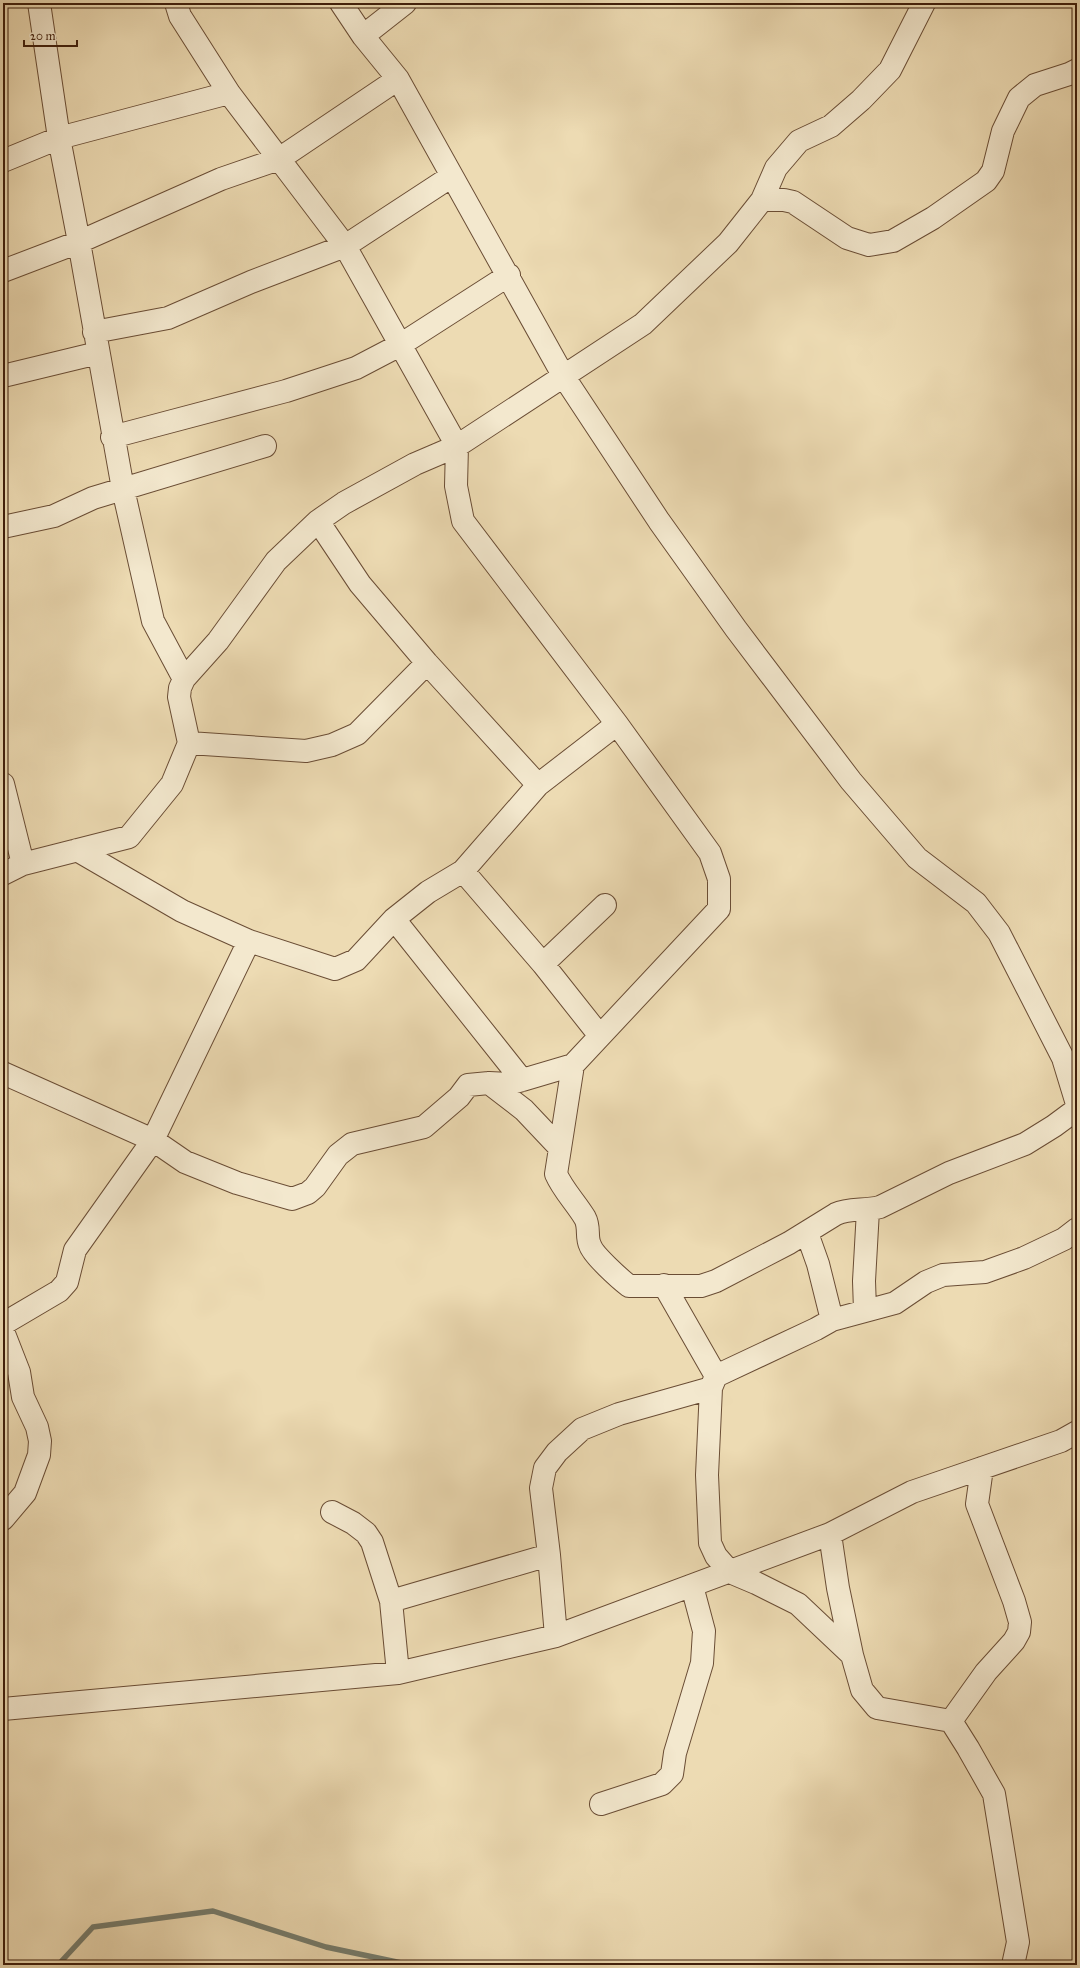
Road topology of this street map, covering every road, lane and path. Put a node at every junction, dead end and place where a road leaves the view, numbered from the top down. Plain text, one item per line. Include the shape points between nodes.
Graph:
1 (39, 3) edge
2 (176, 3) edge
3 (341, 3) edge
4 (406, 3) edge
5 (924, 3) edge
6 (363, 36) junction
7 (1077, 70) edge
8 (398, 79) junction
9 (229, 93) junction
10 (59, 138) junction
11 (279, 159) junction
12 (3, 161) edge
13 (452, 176) junction
14 (762, 200) junction
15 (79, 242) junction
16 (345, 246) junction
17 (3, 271) edge
18 (509, 275) junction
19 (96, 343) junction
20 (400, 345) junction
21 (3, 376) edge
22 (564, 377) junction
23 (112, 437) junction
24 (265, 446) dead end
25 (457, 446) junction
26 (122, 490) junction
27 (318, 521) junction
28 (3, 528) edge
29 (427, 663) junction
30 (184, 679) junction
31 (617, 724) junction
32 (189, 743) junction
33 (3, 784) edge
34 (538, 785) junction
35 (77, 850) junction
36 (23, 864) junction
37 (464, 872) junction
38 (3, 874) edge
39 (605, 905) dead end
40 (394, 919) junction
41 (248, 941) junction
42 (543, 964) junction
43 (600, 1036) junction
44 (1070, 1053) edge
45 (573, 1065) junction
46 (3, 1080) edge
47 (522, 1080) junction
48 (490, 1083) junction
49 (1077, 1104) edge
50 (1077, 1109) edge
51 (153, 1140) junction
52 (559, 1147) junction
53 (868, 1210) junction
54 (1077, 1229) edge
55 (807, 1233) junction
56 (664, 1285) junction
57 (865, 1310) junction
58 (832, 1320) junction
59 (3, 1324) edge
60 (3, 1331) edge
61 (713, 1382) junction
62 (1077, 1432) edge
63 (982, 1468) junction
64 (332, 1512) dead end
65 (3, 1519) edge
66 (830, 1534) junction
67 (549, 1555) junction
68 (730, 1572) junction
69 (692, 1586) junction
70 (391, 1601) junction
71 (556, 1636) junction
72 (852, 1655) junction
73 (398, 1673) junction
74 (3, 1709) edge
75 (951, 1721) junction
76 (601, 1804) dead end
77 (1013, 1965) edge

1 - 10 street
2 - 9 street via 180,16
3 - 6 street
4 - 6 street
5 - 14 street via 890,70 831,126 799,141 776,168
6 - 8 street
7 - 14 street via 1035,85 1019,98 1003,132 993,170 986,181 933,218 893,241 869,245 847,238 792,202
8 - 11 street
8 - 13 street
9 - 10 street
9 - 11 street
10 - 12 street
10 - 15 street
11 - 15 street via 221,179
11 - 16 street
13 - 16 street
13 - 18 street
14 - 22 street via 728,243 643,324
15 - 17 street
15 - 19 street
16 - 19 street via 251,282 168,318
16 - 20 street
18 - 20 street
18 - 22 street
19 - 21 street
19 - 23 street
20 - 23 street via 356,368 286,391
20 - 25 street
22 - 25 street
22 - 44 street via 659,521 722,610 851,781 917,858 976,903 999,933
23 - 26 street
24 - 26 street
25 - 27 street via 415,464
25 - 31 street via 456,486 463,521
26 - 28 street via 93,498 54,516
26 - 30 street via 153,621
27 - 29 street via 360,584
27 - 30 street via 276,562 218,641
29 - 32 street via 357,734 332,746 306,751
29 - 34 street
30 - 32 street via 179,697
31 - 34 street
31 - 43 street via 710,853 720,879 719,909
32 - 35 street via 172,784 129,836
33 - 36 street
34 - 37 street
35 - 36 street
35 - 41 street via 182,911
36 - 38 street
37 - 40 street via 428,892
37 - 42 street
39 - 42 street
40 - 41 street via 356,960 336,969
40 - 47 street
41 - 51 street
42 - 43 street
43 - 45 street
44 - 49 street
45 - 47 street
45 - 52 street
46 - 51 street
47 - 48 street via 509,1084
48 - 51 street via 468,1085 459,1097 424,1127 352,1144 338,1156 315,1187 308,1193 292,1199 237,1183 185,1162
48 - 52 street via 524,1110
50 - 53 street via 1025,1144 949,1173 880,1207
51 - 59 street via 75,1250 67,1282 59,1291
52 - 56 street via 556,1174 586,1219 590,1245 629,1286
53 - 55 street via 842,1211
53 - 57 street
54 - 57 street via 1064,1239 1024,1258 985,1272 943,1275 926,1282 895,1303
55 - 56 street via 716,1281 701,1286
55 - 58 street via 818,1264
56 - 61 street
57 - 58 street
58 - 61 street
60 - 65 street via 19,1372 23,1397 37,1427 40,1441 39,1455 26,1493
61 - 67 street via 582,1429 557,1452 545,1468 541,1488
61 - 68 street via 707,1475 710,1543 716,1556
62 - 63 street via 1061,1441
63 - 66 street via 912,1492
63 - 75 street via 977,1504 1014,1602 1020,1622 1019,1632
64 - 70 street via 353,1523 366,1533 372,1542
66 - 68 street
66 - 72 street
67 - 70 street
67 - 71 street
68 - 69 street
68 - 72 street via 798,1604
69 - 71 street
69 - 76 street via 704,1631 702,1663 675,1753 672,1774 662,1784
70 - 73 street
71 - 73 street
72 - 75 street via 862,1690 877,1708
73 - 74 street
75 - 77 street via 994,1794 1018,1942

